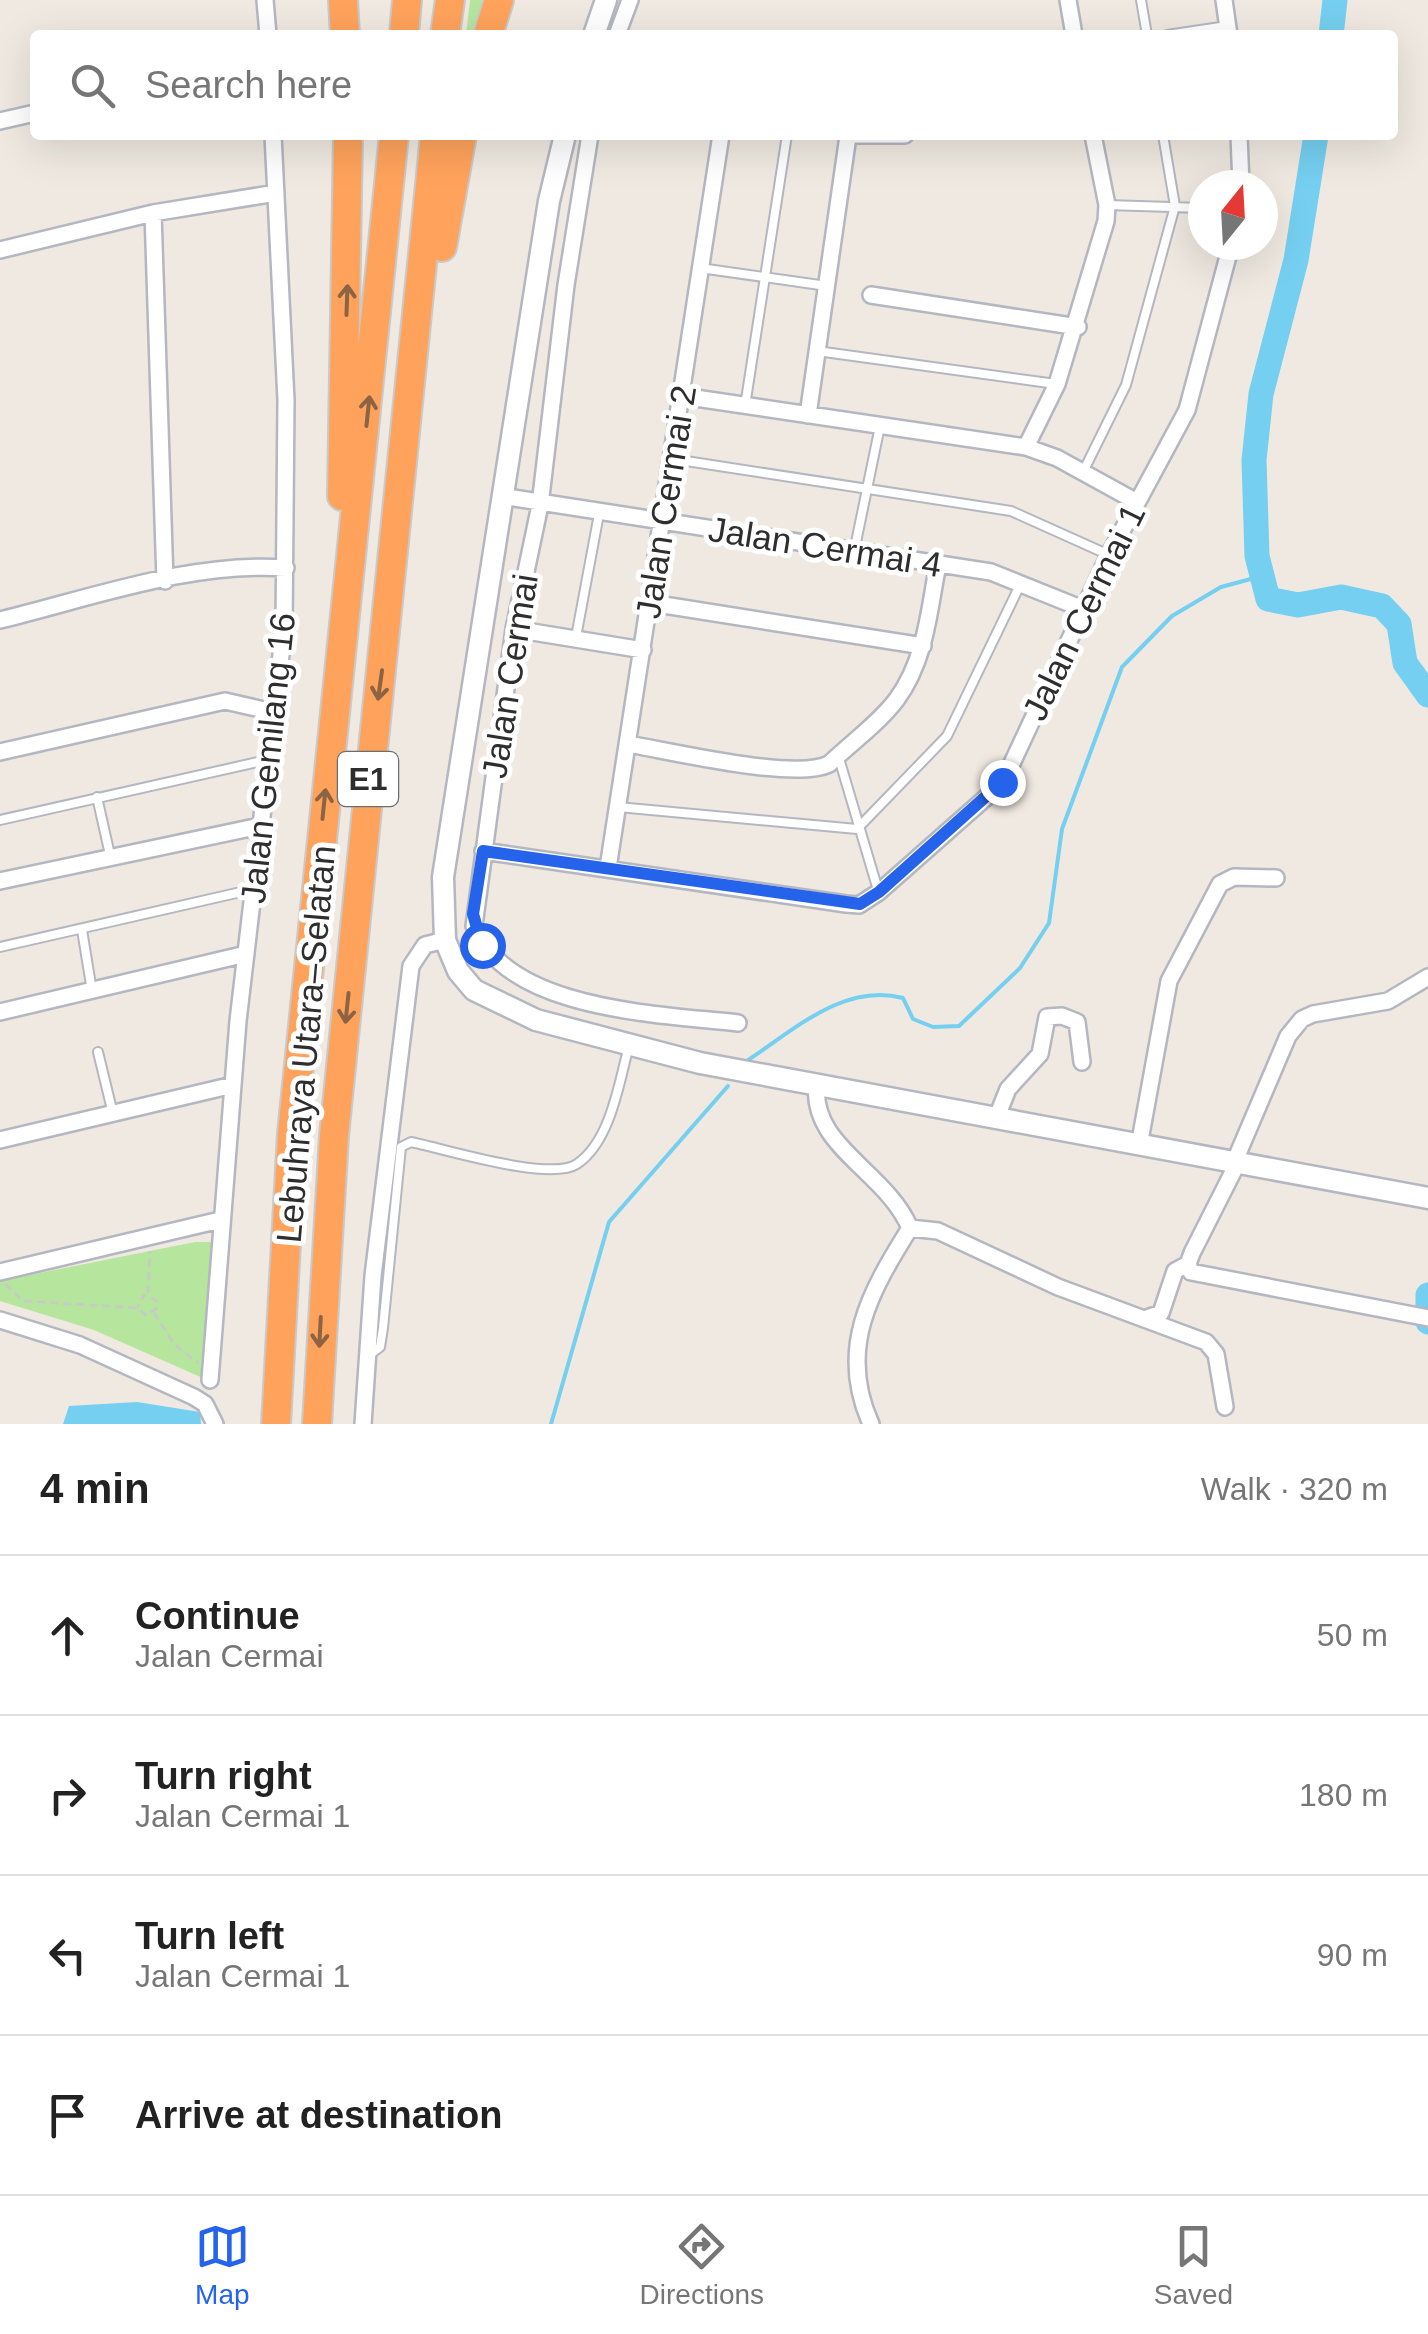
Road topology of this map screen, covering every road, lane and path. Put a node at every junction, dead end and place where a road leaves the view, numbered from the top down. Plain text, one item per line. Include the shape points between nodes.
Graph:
1 (266, 0) edge
2 (343, 0) edge
3 (407, 0) edge
4 (450, 0) edge
5 (499, 0) edge
6 (606, 0) edge
7 (1068, 0) edge
8 (1142, 0) edge
9 (1224, 0) edge
10 (628, 5) edge
11 (268, 30) edge
12 (345, 30) edge
13 (404, 30) edge
14 (447, 30) edge
15 (490, 30) edge
16 (596, 30) edge
17 (619, 30) edge
18 (1073, 30) edge
19 (1146, 30) edge
20 (1228, 30) edge
21 (30, 114) edge
22 (0, 121) edge
23 (274, 140) edge
24 (348, 140) edge
25 (393, 140) edge
26 (434, 140) edge
27 (461, 140) edge
28 (564, 140) edge
29 (589, 140) edge
30 (719, 140) edge
31 (786, 140) edge
32 (845, 140) edge
33 (1093, 140) edge
34 (1164, 140) edge
35 (1239, 140) edge
36 (1240, 170) edge
37 (276, 194) junction
38 (1107, 204) junction
39 (1175, 206) junction
40 (1188, 207) edge
41 (153, 214) junction
42 (0, 250) edge
43 (1227, 260) edge
44 (700, 268) junction
45 (765, 276) junction
46 (826, 286) junction
47 (871, 296) dead end
48 (1078, 327) junction
49 (817, 352) junction
50 (1058, 384) junction
51 (682, 396) junction
52 (745, 406) junction
53 (808, 415) junction
54 (880, 426) junction
55 (1026, 447) junction
56 (673, 458) junction
57 (1083, 472) junction
58 (868, 487) junction
59 (501, 496) junction
60 (1137, 502) junction
61 (540, 505) junction
62 (599, 514) junction
63 (664, 522) junction
64 (854, 552) junction
65 (1109, 555) junction
66 (938, 564) junction
67 (286, 568) junction
68 (165, 581) junction
69 (1021, 584) junction
70 (651, 603) junction
71 (345, 607) junction
72 (1084, 609) junction
73 (0, 620) edge
74 (390, 621) junction
75 (514, 628) junction
76 (576, 639) junction
77 (923, 646) junction
78 (644, 650) junction
79 (273, 712) junction
80 (628, 744) junction
81 (0, 752) edge
82 (838, 755) junction
83 (268, 760) junction
84 (97, 797) junction
85 (618, 806) junction
86 (0, 820) edge
87 (260, 826) junction
88 (857, 829) junction
89 (483, 851) junction
90 (110, 855) junction
91 (608, 868) junction
92 (1276, 878) dead end
93 (0, 881) edge
94 (255, 889) junction
95 (879, 892) junction
96 (82, 930) junction
97 (445, 940) junction
98 (0, 948) edge
99 (246, 954) junction
100 (1428, 977) edge
101 (92, 991) junction
102 (0, 1012) edge
103 (738, 1023) dead end
104 (629, 1046) junction
105 (98, 1052) dead end
106 (1082, 1062) dead end
107 (818, 1084) junction
108 (233, 1085) junction
109 (113, 1114) junction
110 (996, 1119) junction
111 (0, 1140) edge
112 (1139, 1146) junction
113 (1236, 1164) junction
114 (1428, 1198) edge
115 (220, 1220) junction
116 (910, 1228) junction
117 (150, 1238) junction
118 (1188, 1264) junction
119 (0, 1272) edge
120 (148, 1294) junction
121 (137, 1308) junction
122 (153, 1312) junction
123 (1424, 1317) edge
124 (1140, 1318) junction
125 (0, 1320) edge
126 (368, 1356) junction
127 (210, 1376) joint
128 (1225, 1407) dead end
129 (215, 1424) edge
130 (276, 1424) edge
131 (316, 1424) edge
132 (363, 1424) edge
133 (871, 1424) edge

1 - 11 street
2 - 12 highway
3 - 13 highway
4 - 14 highway
5 - 15 highway
6 - 16 street
7 - 18 street
8 - 19 lane
9 - 20 street
10 - 17 street
21 - 22 street
23 - 37 street, Jalan Gemilang 16
71 -> 24 highway via 340,543
71 -> 25 highway, Lebuhraya Utara–Selatan / E1
26 - 74 highway, Lebuhraya Utara–Selatan / E1
27 - 74 highway via 406,547
28 - 59 street
29 - 61 street, Jalan Cermai
30 - 44 street, Jalan Cermai 2
31 - 45 lane
32 - 46 street
33 - 38 street
34 - 39 lane
35 - 36 street
37 - 41 street
37 - 67 street, Jalan Gemilang 16
38 - 39 lane
38 - 48 street
39 - 40 lane
39 - 57 lane via 1126,385
41 - 42 street
41 - 68 street
43 - 60 street, Jalan Cermai 1 via 1186,410
44 - 45 lane
44 - 51 street, Jalan Cermai 2
45 - 46 lane
45 - 52 lane
46 - 49 street
47 - 48 street
48 - 50 street
49 - 50 lane
49 - 53 street
50 - 55 street
51 - 52 street
51 - 56 street, Jalan Cermai 2
52 - 53 street
53 - 54 street
54 - 55 street
54 - 58 lane
55 - 57 street
56 - 58 lane
56 - 63 street, Jalan Cermai 2
57 - 60 street
58 - 64 lane
58 - 65 lane via 1031,516
59 - 61 street, Jalan Cermai 4
59 - 97 street via 451,804
60 - 65 street, Jalan Cermai 1
61 - 62 street, Jalan Cermai 4
61 - 75 street, Jalan Cermai
62 - 63 street, Jalan Cermai 4
62 - 76 lane
63 - 64 street, Jalan Cermai 4
63 - 70 street, Jalan Cermai 2
64 - 66 street, Jalan Cermai 4
65 - 72 street, Jalan Cermai 1
66 - 69 street, Jalan Cermai 4
66 - 77 street
67 - 68 street via 254,566
67 - 79 street, Jalan Gemilang 16
68 - 73 street
69 - 72 street, Jalan Cermai 4
69 - 88 lane via 947,736
70 - 77 street
70 - 78 street, Jalan Cermai 2
130 -> 71 highway, Lebuhraya Utara–Selatan / E1 via 292,1134
72 - 95 street, Jalan Cermai 1 via 1002,782
74 -> 131 highway, Lebuhraya Utara–Selatan / E1 via 362,829
75 - 76 street
75 - 89 street, Jalan Cermai
76 - 78 street
77 - 82 street via 896,701
78 - 80 street, Jalan Cermai 2
79 - 81 street via 225,701
79 - 83 street, Jalan Gemilang 16
80 - 82 street via 797,770 819,769
80 - 85 street, Jalan Cermai 2
82 - 88 lane
83 - 84 lane
83 - 87 street, Jalan Gemilang 16
84 - 86 lane
84 - 90 lane
85 - 88 lane
85 - 91 street, Jalan Cermai 2
87 - 90 street
87 - 94 street, Jalan Gemilang 16
88 - 95 lane
89 - 91 street, Jalan Cermai 1
89 - 103 street, Jalan Cermai via 474,926 482,945 510,972 576,999
90 - 93 street
91 - 95 street, Jalan Cermai 1 via 846,904
92 - 112 street via 1234,876 1220,884 1168,981
94 - 96 lane
94 - 99 street, Jalan Gemilang 16
96 - 98 lane
96 - 101 lane
97 - 104 street via 458,971 500,1006
97 - 126 street via 424,945 411,966
99 - 101 street
99 - 108 street, Jalan Gemilang 16
100 - 113 street via 1388,1001 1302,1019 1288,1036
101 - 102 street
104 - 107 street
104 - 126 lane via 604,1126 577,1165 540,1169 411,1142 401,1146 383,1328 380,1347
105 - 109 lane
106 - 110 street via 1077,1022 1046,1018 1040,1054 1008,1090
107 - 110 street
107 - 116 street via 823,1126 893,1195
108 - 109 street
108 - 115 street, Jalan Gemilang 16
109 - 111 street
110 - 112 street
112 - 113 street
113 - 114 street
113 - 118 street
115 - 117 street
115 - 127 street, Jalan Gemilang 16
116 - 124 street via 938,1231
116 - 133 street via 873,1286 858,1330 858,1386
117 - 119 street
117 - 120 path
118 - 123 street via 1200,1274
118 - 124 street via 1175,1272 1161,1313
119 - 121 path via 22,1302
120 - 121 path via 140,1296
120 - 122 path via 157,1301
121 - 122 path
122 - 127 path via 174,1344
124 - 128 street via 1212,1348
125 - 129 street via 80,1345 194,1396
126 - 132 street

